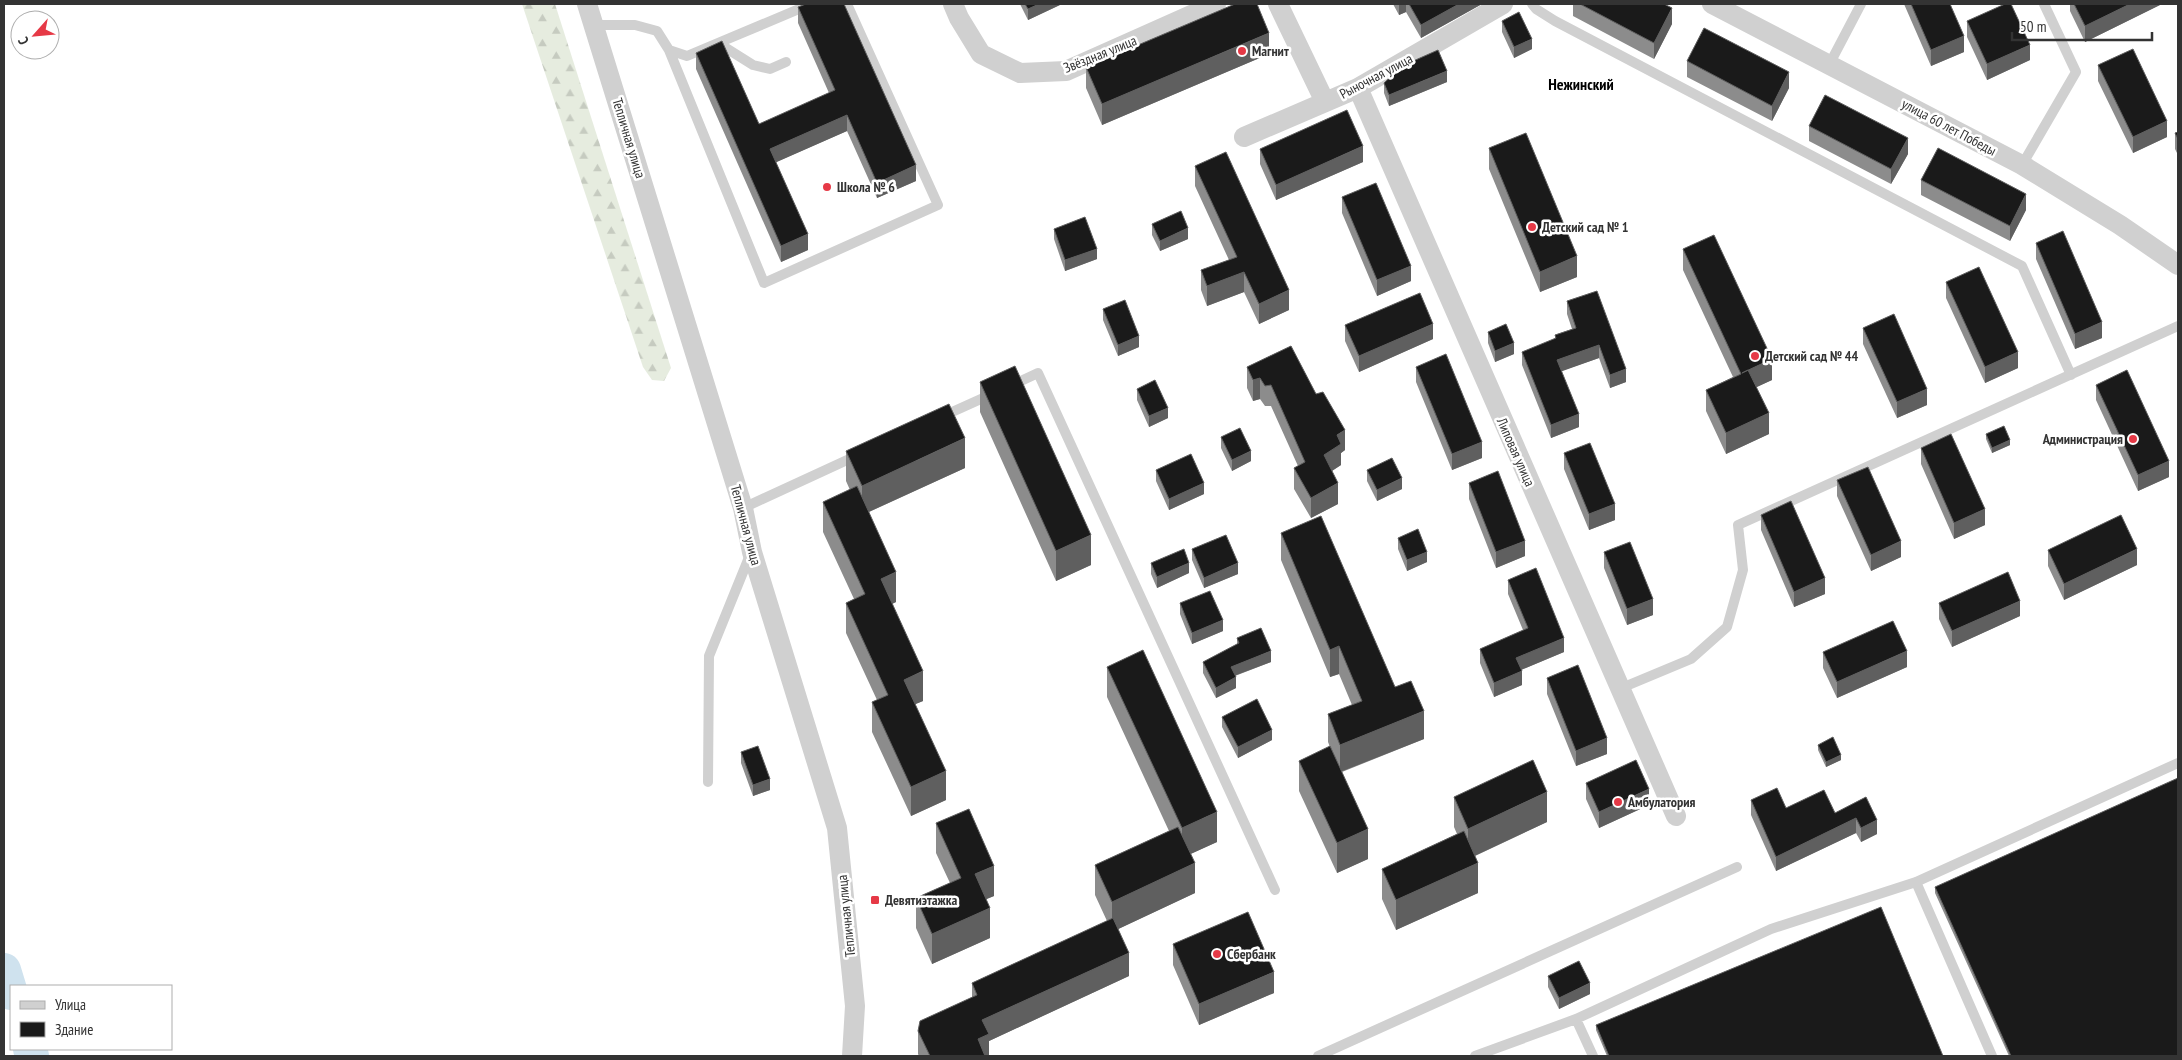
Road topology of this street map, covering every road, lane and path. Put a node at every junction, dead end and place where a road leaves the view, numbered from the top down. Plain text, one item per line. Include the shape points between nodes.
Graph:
1 (587, 4) edge
2 (811, 4) edge
3 (847, 4) edge
4 (953, 4) edge
5 (1216, 4) edge
6 (1278, 4) edge
7 (1503, 4) edge
8 (1532, 4) edge
9 (1712, 4) edge
10 (1860, 4) edge
11 (2044, 4) edge
12 (594, 25) junction
13 (718, 43) junction
14 (669, 50) junction
15 (786, 62) dead end
16 (1829, 65) junction
17 (1358, 88) junction
18 (1325, 102) junction
19 (1244, 137) dead end
20 (2022, 165) junction
21 (2178, 265) edge
22 (2178, 326) edge
23 (2071, 375) junction
24 (931, 422) edge
25 (868, 451) edge
26 (743, 508) junction
27 (752, 552) junction
28 (1619, 689) junction
29 (2178, 763) edge
30 (708, 782) dead end
31 (1676, 816) dead end
32 (1737, 867) dead end
33 (1916, 882) junction
34 (1275, 890) dead end
35 (1576, 1019) junction
36 (852, 1056) edge
37 (1318, 1056) edge
38 (1474, 1056) edge
39 (1593, 1056) edge
40 (1992, 1056) edge

1 - 12 street, Тепличная улица
2 - 13 lane
3 - 14 lane via 938,206 764,283
4 - 5 street, Звёздная улица via 981,54 1020,73 1066,70
6 - 18 street
7 - 17 street, Рыночная улица
8 - 23 lane via 1554,21 2022,266
9 - 16 street, улица 60 лет Победы
10 - 16 lane
11 - 20 lane via 2076,72
12 - 14 lane via 635,25 657,31
12 - 26 street, Тепличная улица
13 - 14 lane via 687,56
13 - 15 lane via 753,65 770,69
16 - 20 street, улица 60 лет Победы
17 - 18 street, Рыночная улица
17 - 28 street, Липовая улица
18 - 19 street, Рыночная улица
20 - 21 street, улица 60 лет Победы
22 - 23 lane
23 - 28 lane via 1738,525 1743,570 1727,627 1691,659
24 - 34 lane via 1038,373
25 - 26 lane
26 - 27 street, Тепличная улица
27 - 30 lane via 709,656
27 - 36 street, Тепличная улица via 837,828 855,1006
28 - 31 street, Липовая улица
29 - 33 lane
32 - 37 lane
33 - 35 lane via 1771,930
33 - 40 lane
35 - 38 lane
35 - 39 lane

